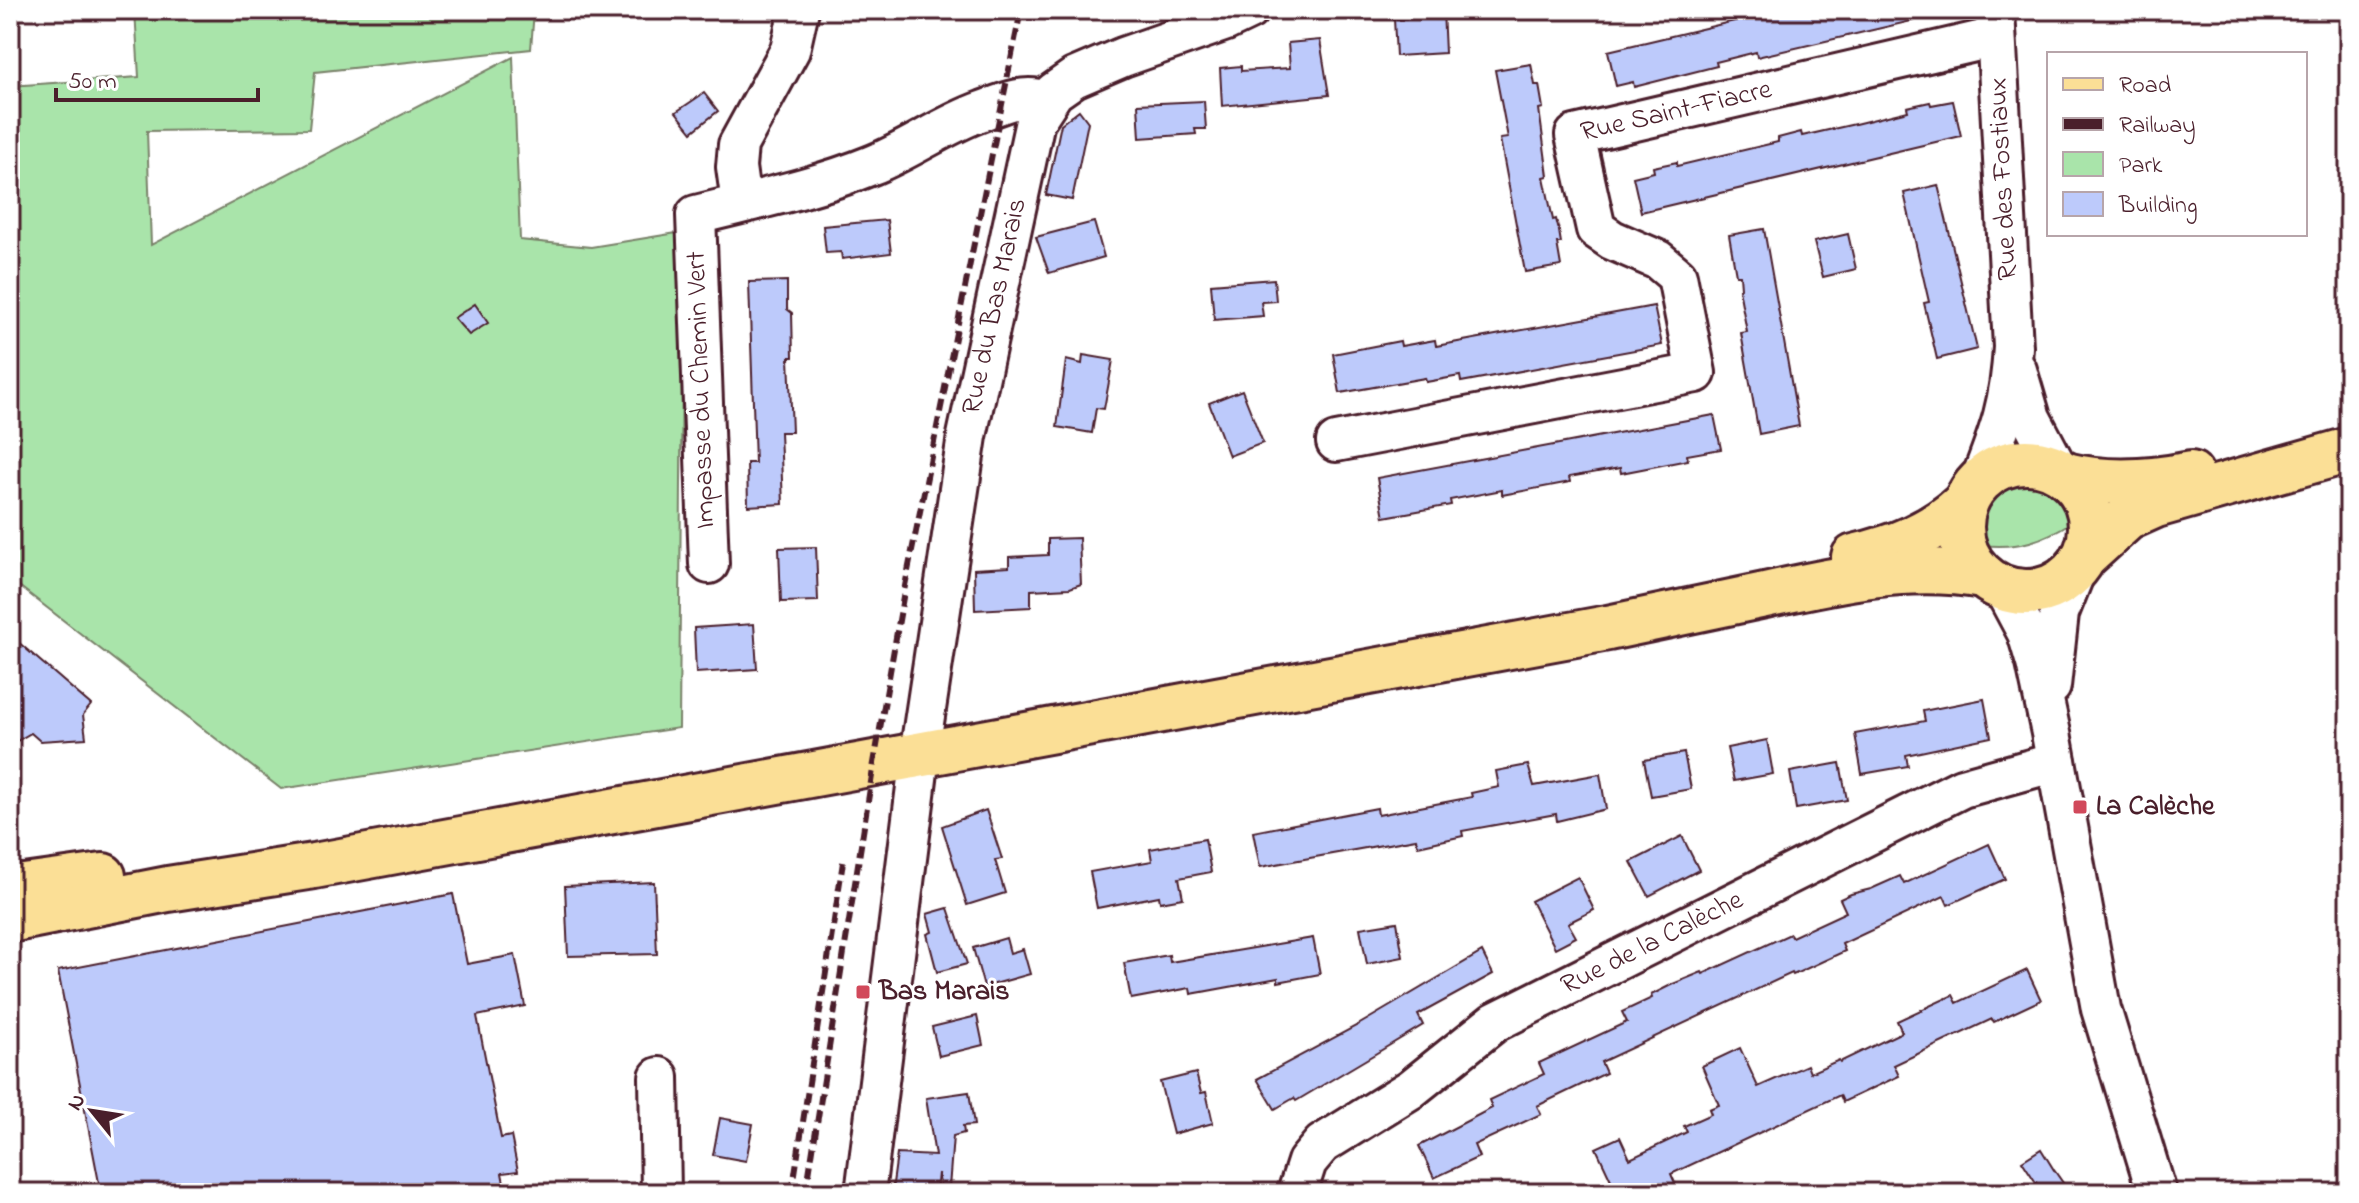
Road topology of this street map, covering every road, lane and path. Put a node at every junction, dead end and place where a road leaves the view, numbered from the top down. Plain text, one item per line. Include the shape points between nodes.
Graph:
1 (799, 10) edge
2 (1249, 10) edge
3 (1995, 24) edge
4 (1046, 101) junction
5 (741, 203) junction
6 (2013, 347) junction
7 (2349, 438) edge
8 (1336, 442) dead end
9 (2349, 450) edge
10 (2062, 473) junction
11 (1972, 492) junction
12 (2080, 562) junction
13 (709, 564) dead end
14 (1993, 582) junction
15 (921, 745) junction
16 (2054, 748) junction
17 (10, 889) edge
18 (10, 920) edge
19 (659, 1077) dead end
20 (661, 1193) edge
21 (865, 1193) edge
22 (1297, 1193) edge
23 (2157, 1193) edge

1 - 5 street via 790,50 738,145
2 - 4 street, Rue du Bas Marais via 1091,70
3 - 6 street, Rue des Fostiaux
3 - 8 street, Rue Saint-Fiacre via 1575,135 1596,229 1658,260 1677,276 1696,373
4 - 5 street via 1029,97 1002,104 875,164
4 - 15 street, Rue du Bas Marais via 1031,129 967,436
5 - 13 street, Impasse du Chemin Vert via 696,215
6 - 10 street, Rue des Fostiaux via 2023,398
6 - 11 street, Rue des Fostiaux via 2006,412
7 - 10 main road via 2166,479 2106,482
9 - 12 main road via 2156,505 2127,518
10 - 11 main road via 2035,462 2015,463 1996,469
10 - 12 main road via 2079,488 2090,512 2091,532
11 - 14 main road via 1961,523 1963,543 1970,561
11 - 15 main road via 1940,524 1901,543 1798,570
12 - 14 main road via 2062,582 2043,590 2023,592
12 - 16 street via 2059,613 2050,699
14 - 15 main road via 1921,570 1856,577 1593,631
14 - 16 street via 2027,633
15 - 17 main road via 343,842
15 - 18 main road via 314,866
15 - 21 street, Rue du Bas Marais
16 - 22 street, Rue de la Calèche via 1962,788 1495,1022 1411,1089 1322,1144 1307,1162
16 - 23 street via 2101,1009
19 - 20 street

